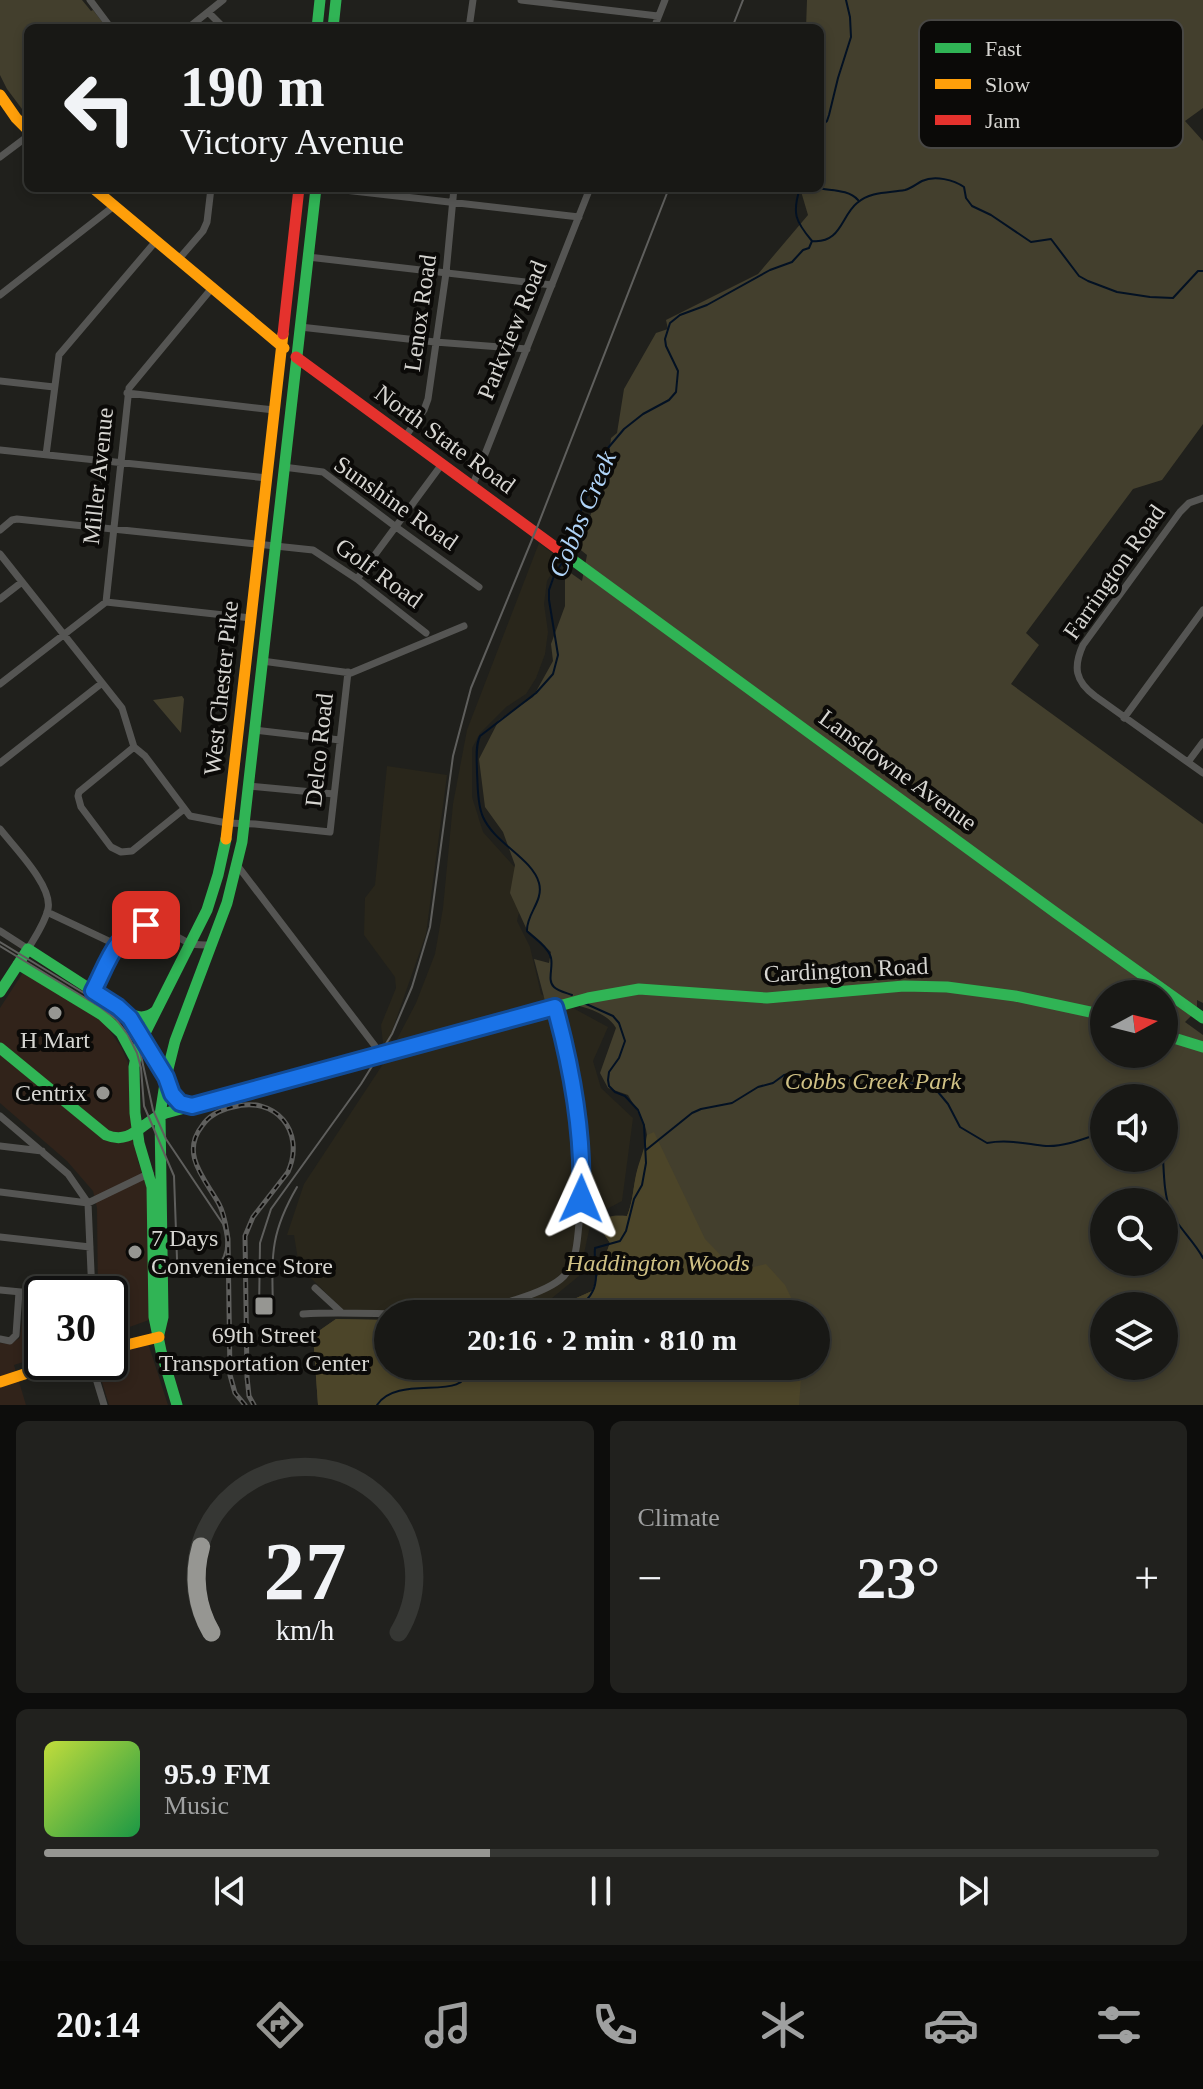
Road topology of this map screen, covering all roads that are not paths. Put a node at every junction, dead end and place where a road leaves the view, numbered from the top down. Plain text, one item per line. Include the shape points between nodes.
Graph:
1 (90, 0) edge
2 (223, 0) edge
3 (320, 0) edge
4 (336, 0) edge
5 (473, 0) edge
6 (521, 0) edge
7 (665, 0) edge
8 (208, 12) junction
9 (658, 16) junction
10 (108, 24) edge
11 (193, 24) edge
12 (220, 24) edge
13 (317, 24) edge
14 (333, 24) edge
15 (470, 24) edge
16 (655, 24) edge
17 (0, 95) edge
18 (24, 128) edge
19 (24, 136) edge
20 (0, 157) edge
21 (98, 192) edge
22 (211, 192) edge
23 (299, 192) edge
24 (316, 192) edge
25 (363, 192) edge
26 (454, 192) edge
27 (588, 192) edge
28 (453, 202) junction
29 (114, 206) junction
30 (579, 217) junction
31 (156, 241) junction
32 (308, 257) junction
33 (178, 260) junction
34 (446, 273) junction
35 (552, 285) junction
36 (212, 288) junction
37 (0, 295) edge
38 (300, 327) junction
39 (435, 342) junction
40 (281, 345) junction
41 (527, 349) junction
42 (296, 357) junction
43 (0, 381) edge
44 (54, 387) junction
45 (127, 393) junction
46 (274, 410) junction
47 (405, 437) junction
48 (0, 450) edge
49 (46, 455) junction
50 (120, 462) junction
51 (442, 464) junction
52 (283, 467) junction
53 (267, 478) junction
54 (472, 487) junction
55 (1200, 499) edge
56 (396, 527) junction
57 (112, 528) junction
58 (0, 530) edge
59 (259, 545) junction
60 (275, 546) junction
61 (0, 554) edge
62 (567, 556) joint
63 (357, 579) junction
64 (22, 582) junction
65 (479, 587) dead end
66 (0, 599) edge
67 (106, 602) junction
68 (1203, 610) edge
69 (251, 618) junction
70 (464, 626) dead end
71 (426, 633) dead end
72 (64, 635) junction
73 (262, 661) junction
74 (348, 672) junction
75 (102, 683) junction
76 (0, 684) edge
77 (243, 688) junction
78 (259, 690) junction
79 (1124, 718) junction
80 (254, 730) junction
81 (340, 740) junction
82 (1203, 742) edge
83 (134, 747) junction
84 (1188, 762) junction
85 (0, 763) edge
86 (1203, 773) edge
87 (248, 786) junction
88 (334, 794) junction
89 (184, 809) junction
90 (227, 823) junction
91 (244, 825) junction
92 (2, 835) edge
93 (237, 865) junction
94 (47, 912) junction
95 (0, 931) edge
96 (191, 944) junction
97 (117, 945) junction
98 (212, 945) junction
99 (28, 949) junction
100 (18, 964) junction
101 (93, 991) junction
102 (0, 992) edge
103 (559, 1006) junction
104 (158, 1008) junction
105 (121, 1009) junction
106 (1090, 1012) edge
107 (1203, 1018) edge
108 (143, 1038) junction
109 (1178, 1039) edge
110 (1203, 1047) edge
111 (0, 1048) edge
112 (374, 1051) junction
113 (135, 1059) junction
114 (166, 1077) junction
115 (192, 1106) junction
116 (160, 1115) junction
117 (0, 1116) edge
118 (137, 1131) junction
119 (0, 1146) edge
120 (42, 1151) junction
121 (162, 1173) junction
122 (149, 1174) junction
123 (0, 1192) edge
124 (88, 1203) junction
125 (0, 1237) edge
126 (90, 1247) junction
127 (91, 1276) edge
128 (315, 1288) dead end
129 (0, 1290) edge
130 (19, 1292) junction
131 (24, 1292) edge
132 (341, 1312) junction
133 (303, 1314) dead end
134 (159, 1337) junction
135 (0, 1339) edge
136 (128, 1345) edge
137 (24, 1374) edge
138 (96, 1380) edge
139 (0, 1382) edge
140 (104, 1405) edge
141 (177, 1405) edge

1 - 10 street
2 - 8 street
3 - 13 main road
4 - 14 main road
5 - 15 street
6 - 9 street
7 - 9 street
8 - 11 street
8 - 12 street
9 - 16 street
17 - 18 main road
19 - 20 street
21 - 29 main road, North State Road
22 - 33 street via 203,231
23 - 40 main road, West Chester Pike
24 - 32 main road, West Chester Pike
25 - 28 street
26 - 28 street, Lenox Road
27 - 30 street, Parkview Road
28 - 30 street
28 - 34 street, Lenox Road
29 - 31 main road, North State Road
29 - 37 street
30 - 35 street, Parkview Road
31 - 33 main road, North State Road
31 - 44 street via 59,355
32 - 34 street
32 - 38 main road, West Chester Pike
33 - 36 main road, North State Road
34 - 35 street
34 - 39 street, Lenox Road
35 - 41 street, Parkview Road
36 - 40 main road, North State Road
36 - 45 street, Miller Avenue
38 - 39 street
38 - 42 main road, West Chester Pike
39 - 41 street
39 - 47 street, Lenox Road via 428,399
40 - 42 main road, North State Road
40 - 46 main road, West Chester Pike
41 - 54 street, Parkview Road
42 - 47 main road, North State Road
42 - 52 main road, West Chester Pike
43 - 44 street
44 - 49 street
45 - 46 street
45 - 50 street, Miller Avenue
46 - 53 main road, West Chester Pike
47 - 51 main road, North State Road
48 - 49 street
49 - 50 street
50 - 53 street
50 - 57 street, Miller Avenue
51 - 54 main road, North State Road
51 - 56 street
52 - 56 street, Sunshine Road via 323,472
52 - 60 main road, West Chester Pike
53 - 59 main road, West Chester Pike
54 - 62 main road, North State Road
55 - 79 street, Farrington Road via 1180,512 1077,658 1078,675 1087,690
56 - 63 street
56 - 65 street, Sunshine Road
57 - 58 street, Golf Road via 17,519
57 - 59 street, Golf Road
57 - 67 street, Miller Avenue
59 - 60 street, Golf Road
59 - 69 main road, West Chester Pike
60 - 63 street, Golf Road via 313,550
60 - 73 main road, West Chester Pike
61 - 64 street
62 - 107 main road, Lansdowne Avenue
63 - 71 street, Golf Road
64 - 66 street
64 - 72 street
67 - 69 street
67 - 72 street
68 - 79 street
69 - 77 main road, West Chester Pike
70 - 74 street, Golf Road
72 - 75 street
72 - 76 street
73 - 74 street
73 - 78 main road, West Chester Pike
74 - 81 street, Delco Road
75 - 83 street via 122,708
75 - 85 street
77 - 78 main road
77 - 90 main road, West Chester Pike
78 - 80 main road, West Chester Pike
79 - 84 street
80 - 81 street
80 - 87 main road, West Chester Pike
81 - 88 street, Delco Road
82 - 84 street
83 - 89 street
83 - 89 street via 78,796 111,847 132,851
84 - 86 street
87 - 88 street
87 - 91 main road, West Chester Pike
88 - 91 street, Delco Road via 330,832
89 - 90 street via 193,817
90 - 91 street
90 - 96 main road, West Chester Pike via 211,899
91 - 93 main road, West Chester Pike
92 - 94 street via 43,885
93 - 98 main road, West Chester Pike
93 - 112 street
94 - 97 street
94 - 99 street
95 - 99 street
96 - 97 street via 146,925 130,930
96 - 98 street
96 - 104 main road, West Chester Pike
97 - 101 street
98 - 114 main road, West Chester Pike
99 - 100 main road
99 - 101 main road
100 - 102 main road
100 - 113 main road via 102,1015 121,1033
101 - 105 main road
103 - 106 main road, Cardington Road via 625,990 793,998 935,986
103 - 112 main road, Cardington Road, bridge via 404,1049
103 - 132 street via 581,1146 577,1246 567,1273 536,1292 467,1311
104 - 105 main road via 142,1018
104 - 108 main road, West Chester Pike
105 - 108 main road
108 - 113 main road, West Chester Pike
108 - 114 main road
109 - 110 main road
111 - 118 main road via 106,1135 119,1139
112 - 115 main road, Cardington Road
113 - 118 main road, West Chester Pike
114 - 115 main road via 176,1099
114 - 116 main road, West Chester Pike
115 - 116 main road, Cardington Road
116 - 118 main road, Cardington Road
116 - 121 main road, West Chester Pike
117 - 120 street
118 - 122 main road, West Chester Pike
119 - 120 street
120 - 124 street via 68,1174
121 - 122 street
121 - 134 main road, West Chester Pike
122 - 124 street
122 - 134 main road, West Chester Pike
123 - 124 street
124 - 126 street
125 - 126 street
126 - 127 street
128 - 132 street
129 - 130 street
130 - 131 street
130 - 135 street via 15,1337
132 - 133 street
134 - 136 main road
134 - 141 main road
137 - 139 main road
138 - 140 street

